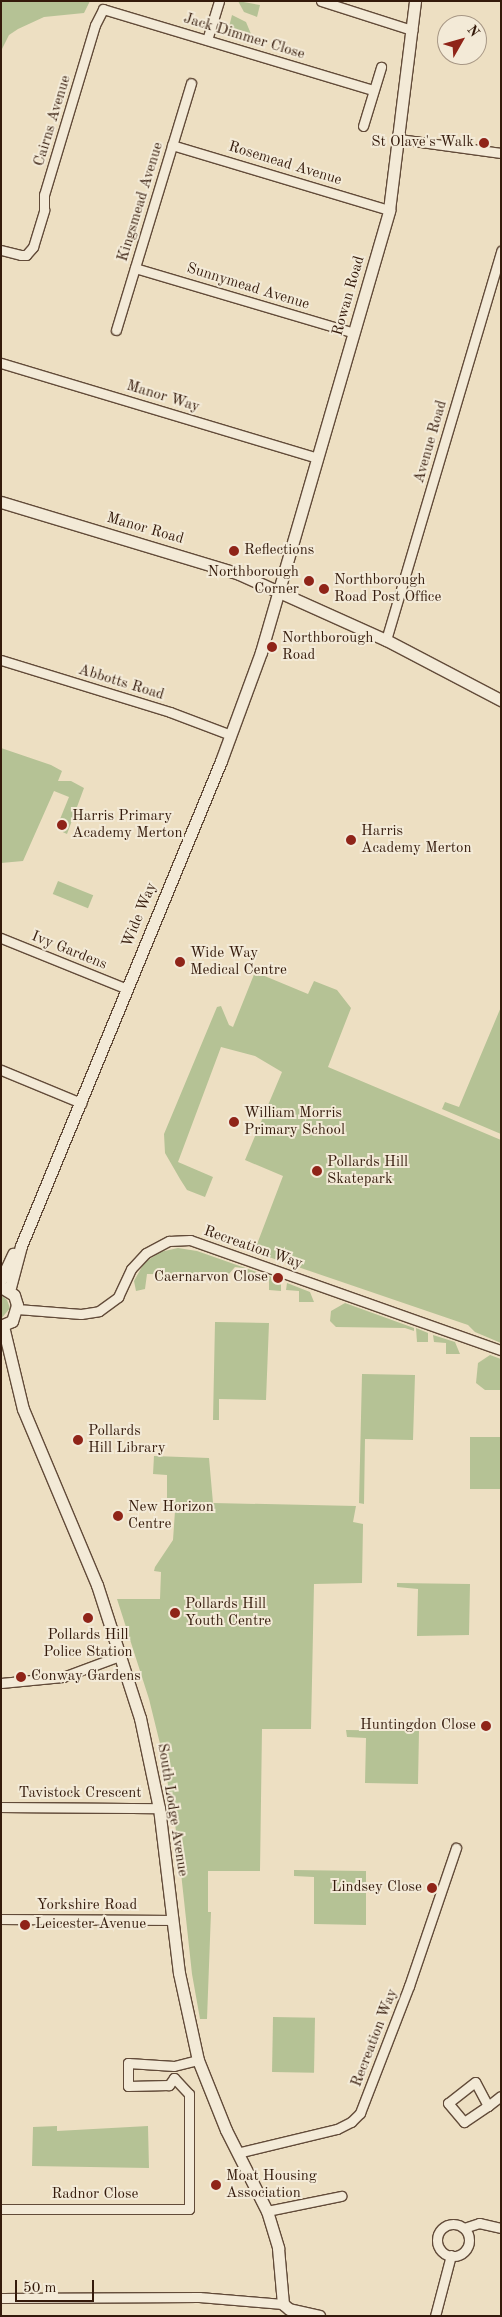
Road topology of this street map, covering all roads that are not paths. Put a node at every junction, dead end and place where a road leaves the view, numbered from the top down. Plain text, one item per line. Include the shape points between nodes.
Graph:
1 (219, 1) edge
2 (321, 1) edge
3 (415, 1) edge
4 (106, 9) joint
5 (412, 30) junction
6 (207, 40) junction
7 (381, 67) dead end
8 (192, 83) dead end
9 (373, 90) junction
10 (363, 126) dead end
11 (399, 140) junction
12 (172, 145) junction
13 (501, 153) edge
14 (389, 210) junction
15 (1, 250) edge
16 (501, 251) edge
17 (135, 268) junction
18 (116, 330) dead end
19 (354, 333) junction
20 (1, 363) edge
21 (317, 458) junction
22 (1, 502) edge
23 (278, 592) junction
24 (386, 640) junction
25 (1, 660) edge
26 (501, 700) edge
27 (231, 735) junction
28 (1, 938) edge
29 (127, 989) junction
30 (1, 1070) edge
31 (81, 1104) junction
32 (21, 1246) junction
33 (1, 1280) edge
34 (5, 1289) edge
35 (17, 1309) junction
36 (2, 1326) edge
37 (501, 1350) edge
38 (122, 1655) junction
39 (1, 1683) edge
40 (1, 1807) edge
41 (159, 1808) junction
42 (456, 1848) dead end
43 (1, 1919) edge
44 (172, 1920) junction
45 (198, 2060) junction
46 (174, 2066) junction
47 (174, 2078) junction
48 (501, 2096) edge
49 (488, 2106) junction
50 (237, 2153) junction
51 (341, 2196) dead end
52 (1, 2208) edge
53 (267, 2210) junction
54 (464, 2228) junction
55 (501, 2228) edge
56 (451, 2256) junction
57 (1, 2298) edge
58 (283, 2304) junction
59 (319, 2316) edge
60 (435, 2316) edge

1 - 6 street
2 - 5 street
3 - 5 street, Rowan Road
4 - 6 street, Jack Dimmer Close
4 - 15 street, Cairns Avenue via 99,14 95,26 44,194 44,210 33,247 26,255
5 - 11 street, Rowan Road
6 - 9 street, Jack Dimmer Close
7 - 9 street
8 - 12 street, Kingsmead Avenue
9 - 10 street
11 - 13 street
11 - 14 street, Rowan Road
12 - 14 street, Rosemead Avenue
12 - 17 street, Kingsmead Avenue
14 - 19 street, Rowan Road
16 - 24 street, Avenue Road
17 - 18 street, Kingsmead Avenue
17 - 19 street, Sunnymead Avenue
19 - 21 street, Rowan Road
20 - 21 street, Manor Way
21 - 23 street, Rowan Road
22 - 23 street, Manor Road via 222,568
23 - 24 street
23 - 27 street, Wide Way
24 - 26 street
25 - 27 street, Abbotts Road via 170,712
27 - 29 street, Wide Way
28 - 29 street, Ivy Gardens
29 - 31 street, Wide Way
30 - 31 street
31 - 32 street, Wide Way
32 - 33 street, Wide Way via 14,1252
32 - 34 street, Wide Way
34 - 35 street via 17,1301
35 - 36 street via 12,1321
35 - 37 street, Recreation Way via 81,1314 99,1311 118,1297 131,1269 146,1253 169,1242 190,1240
36 - 38 street, South Lodge Avenue via 23,1410 98,1585
38 - 39 street via 63,1677
38 - 41 street, South Lodge Avenue via 146,1740
40 - 41 street, Tavistock Crescent
41 - 44 street, South Lodge Avenue
42 - 50 street, Recreation Way via 409,1986 360,2113 337,2129
43 - 44 street, Yorkshire Road
44 - 45 street, South Lodge Avenue via 182,1992
45 - 46 street
45 - 50 street, South Lodge Avenue
46 - 47 street
46 - 47 street via 128,2063 128,2086 170,2084
47 - 52 street, Radnor Close via 190,2098 189,2209
48 - 49 street
49 - 49 street via 464,2122 448,2104 474,2082
50 - 53 street, South Lodge Avenue
51 - 53 street
53 - 58 street, South Lodge Avenue via 278,2248
54 - 55 street via 479,2224
54 - 56 street via 468,2245 462,2253
54 - 56 street via 452,2224 439,2232 439,2247
56 - 60 street
57 - 58 street via 200,2298 275,2306
58 - 59 street via 289,2309

